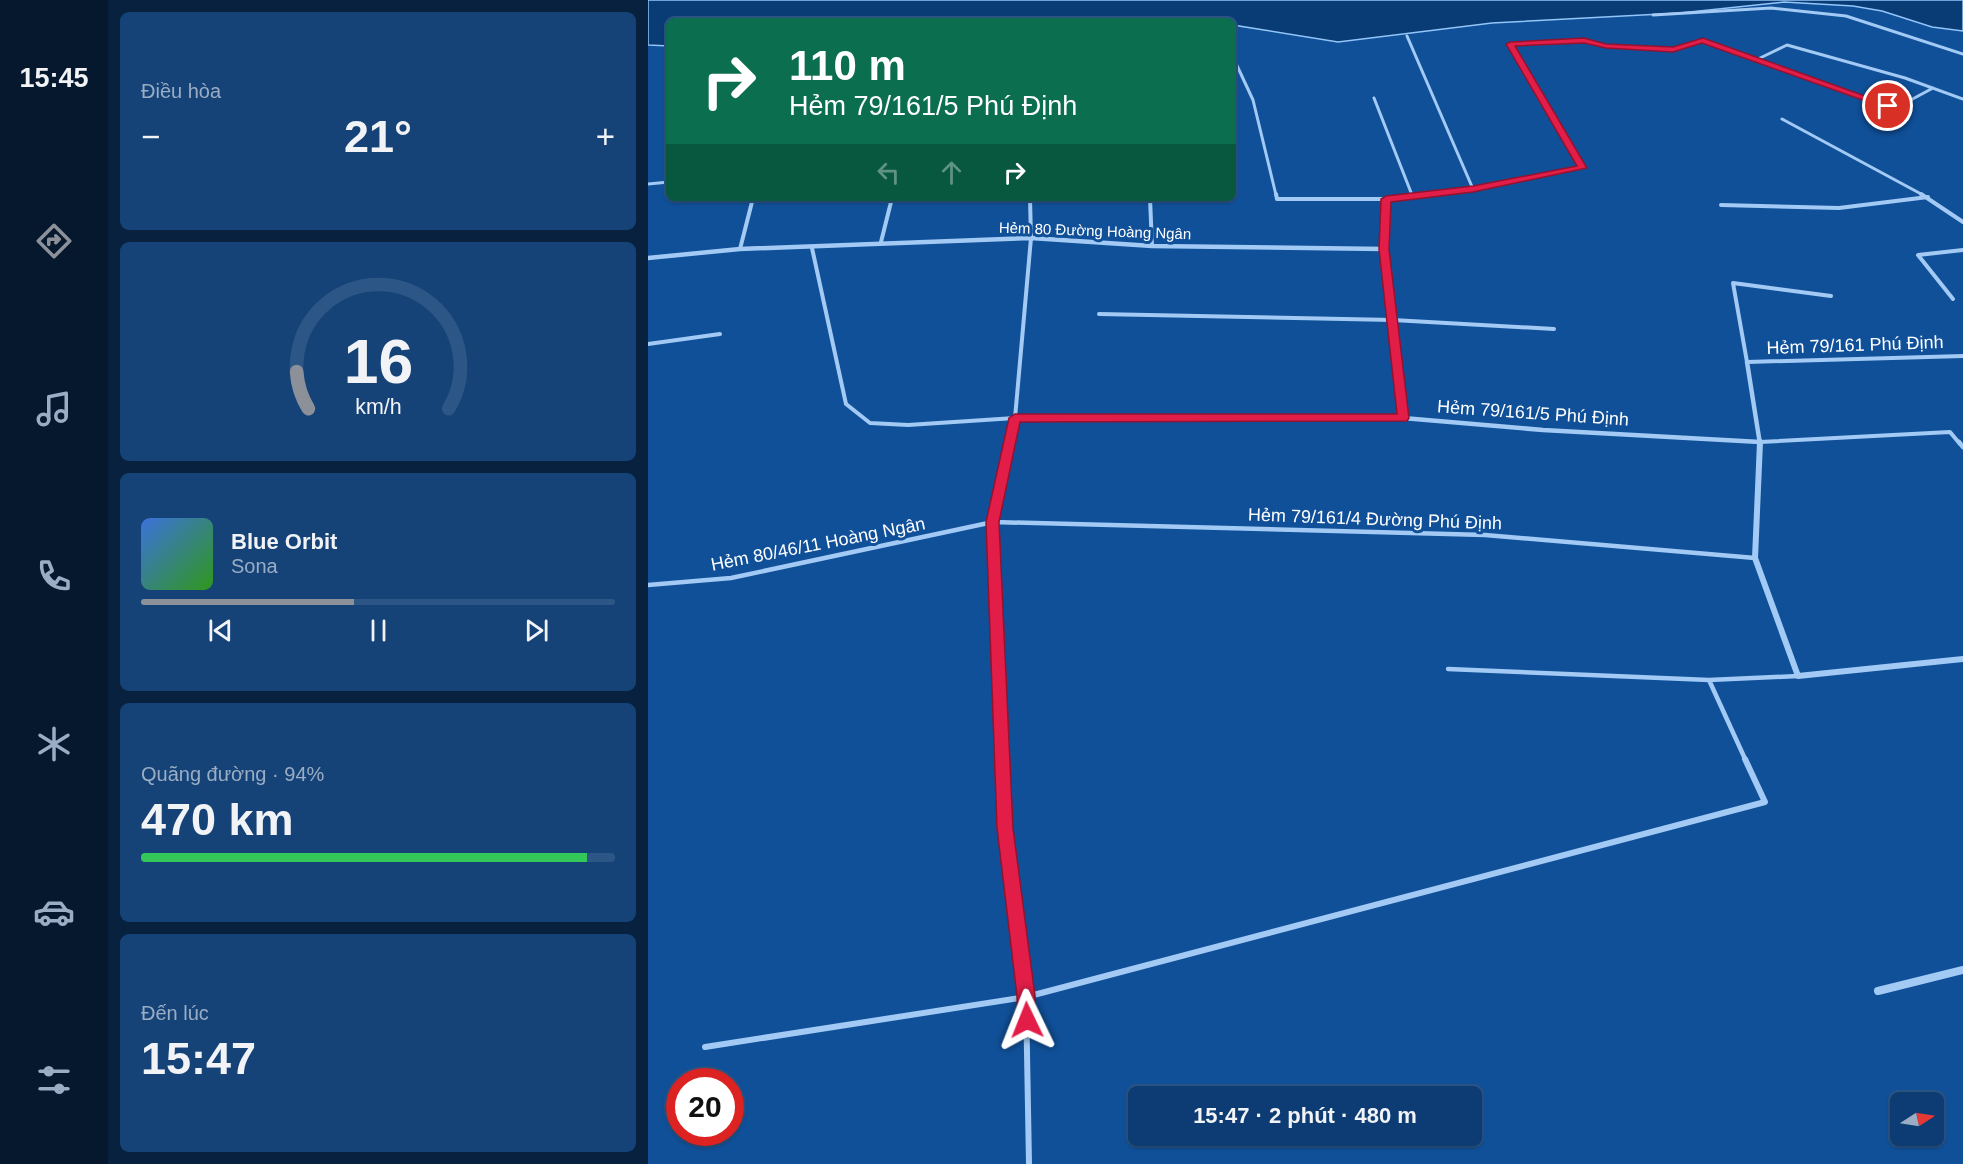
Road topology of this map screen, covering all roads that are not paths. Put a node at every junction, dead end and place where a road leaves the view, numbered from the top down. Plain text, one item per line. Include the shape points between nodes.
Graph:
1 (1653, 15) dead end
2 (1407, 36) dead end
3 (1510, 44) joint
4 (1963, 54) edge
5 (1758, 59) junction
6 (1236, 63) edge
7 (1933, 88) junction
8 (1374, 98) dead end
9 (1963, 99) edge
10 (1782, 119) dead end
11 (666, 182) edge
12 (648, 184) edge
13 (1473, 189) junction
14 (1412, 195) junction
15 (1928, 197) junction
16 (1386, 199) junction
17 (752, 201) edge
18 (891, 201) edge
19 (1030, 201) edge
20 (1150, 201) edge
21 (1721, 205) dead end
22 (1963, 222) edge
23 (1031, 238) junction
24 (881, 242) junction
25 (1152, 246) junction
26 (812, 248) junction
27 (740, 249) junction
28 (1384, 249) junction
29 (1963, 250) edge
30 (648, 258) edge
31 (1831, 296) dead end
32 (1953, 299) dead end
33 (1100, 314) dead end
34 (1393, 320) junction
35 (1554, 329) dead end
36 (720, 334) dead end
37 (648, 344) edge
38 (1963, 356) edge
39 (1747, 362) junction
40 (1015, 418) junction
41 (1403, 418) junction
42 (1760, 442) junction
43 (1963, 447) edge
44 (993, 522) junction
45 (1755, 558) junction
46 (648, 585) edge
47 (1963, 659) edge
48 (1448, 669) dead end
49 (1798, 676) junction
50 (1709, 680) junction
51 (1963, 970) edge
52 (1878, 991) dead end
53 (1026, 996) junction
54 (705, 1047) dead end
55 (1029, 1164) edge

1 - 4 lane via 1771,8 1846,16
2 - 13 lane
3 - 5 lane via 1584,41 1606,46 1673,49 1703,40
3 - 13 street via 1582,168
5 - 7 lane via 1787,45
5 - 7 lane via 1894,110
6 - 16 lane via 1253,100 1277,200
7 - 9 lane
8 - 14 lane
10 - 15 lane
11 - 12 lane
13 - 14 street
14 - 16 street
15 - 21 lane via 1839,208
15 - 22 lane
16 - 28 street
17 - 27 lane
18 - 24 lane
19 - 23 lane
20 - 25 lane
23 - 24 street, Hẻm 80 Đường Hoàng Ngân
23 - 25 street, Hẻm 80 Đường Hoàng Ngân
23 - 40 lane
24 - 26 street, Hẻm 80 Đường Hoàng Ngân
25 - 28 street, Hẻm 80 Đường Hoàng Ngân
26 - 27 street, Hẻm 80 Đường Hoàng Ngân
26 - 40 lane via 846,404 870,423 908,425
27 - 30 street, Hẻm 80 Đường Hoàng Ngân
28 - 34 street
29 - 32 lane via 1918,255
31 - 39 lane via 1733,283
33 - 34 lane
34 - 35 lane
34 - 41 street
36 - 37 lane
38 - 39 lane, Hẻm 79/161 Phú Định
39 - 42 street
40 - 41 street, Hẻm 79/161/5 Phú Định
40 - 44 lane
41 - 42 street, Hẻm 79/161/5 Phú Định
42 - 43 lane via 1950,432
42 - 45 street
44 - 45 lane, Hẻm 79/161/4 Đường Phú Định via 1485,535
44 - 46 lane, Hẻm 80/46/11 Hoàng Ngân via 731,578
44 - 53 lane via 1005,828
45 - 49 street
47 - 49 street
48 - 50 lane
49 - 50 lane
50 - 53 lane via 1765,802
51 - 52 street
53 - 54 lane
53 - 55 lane

